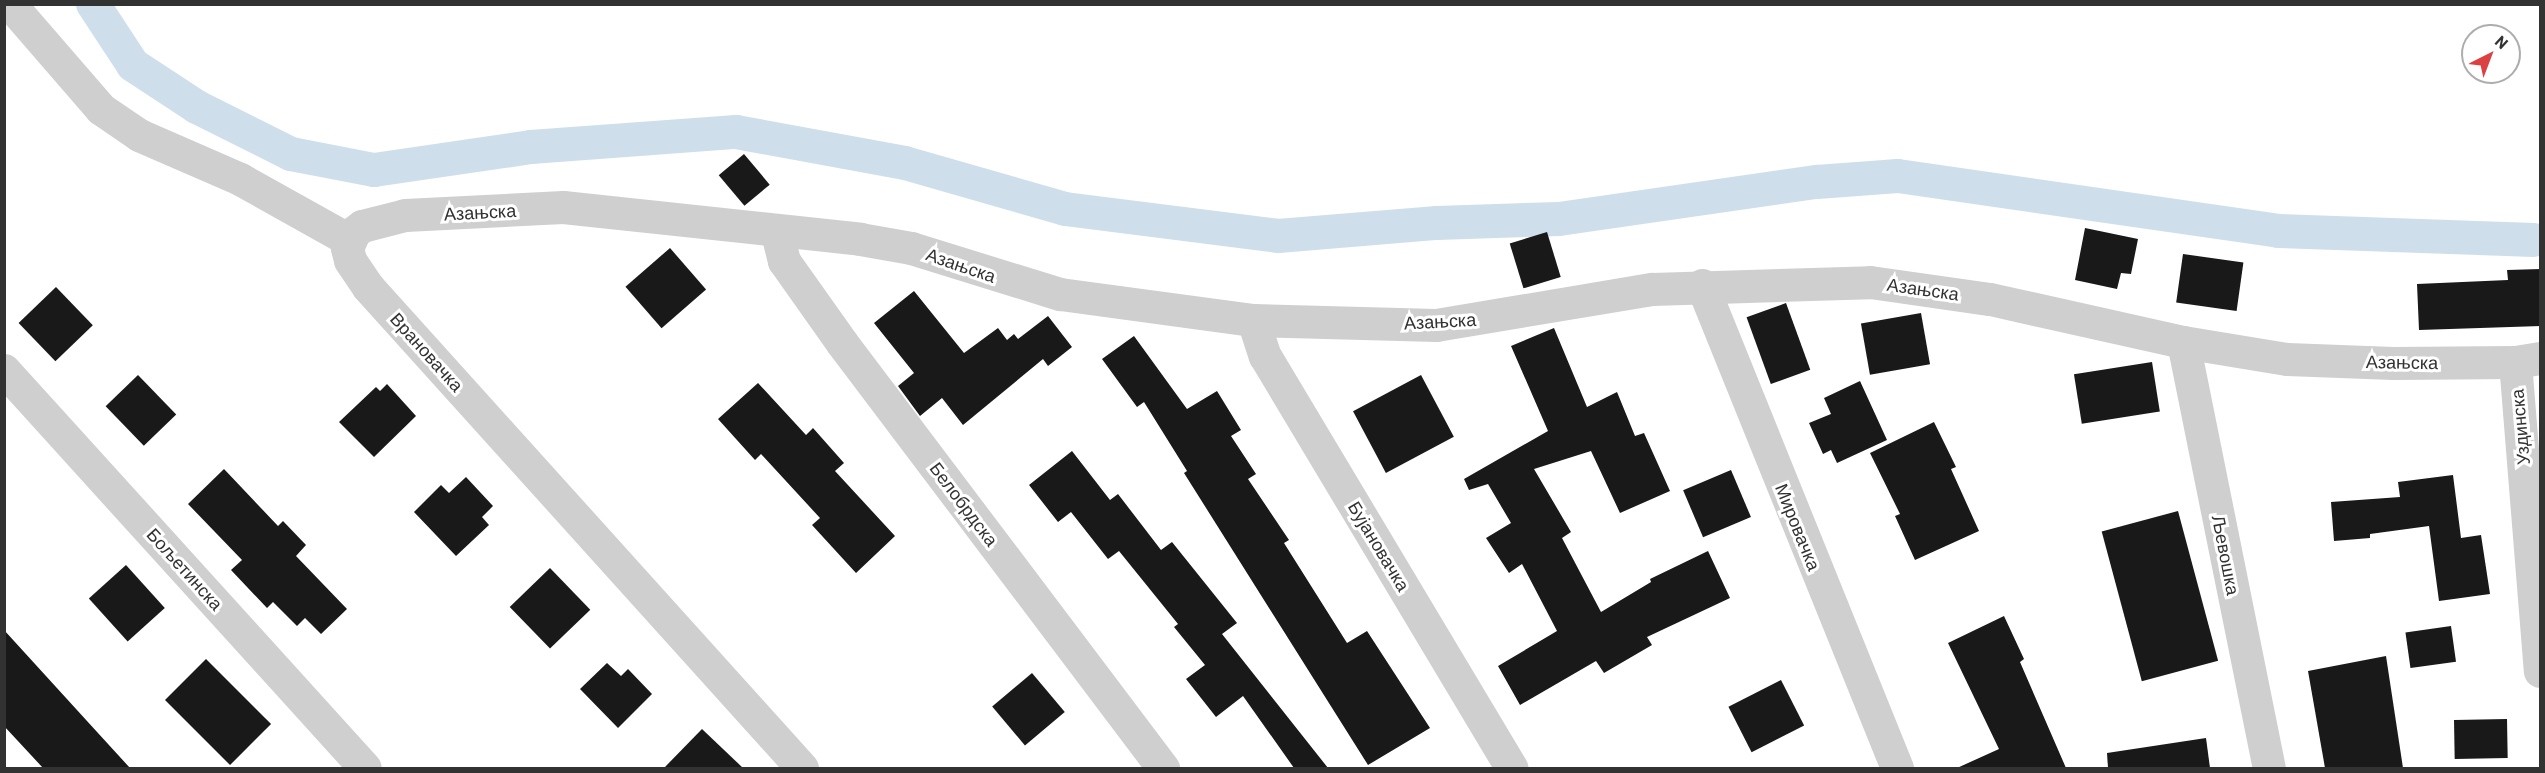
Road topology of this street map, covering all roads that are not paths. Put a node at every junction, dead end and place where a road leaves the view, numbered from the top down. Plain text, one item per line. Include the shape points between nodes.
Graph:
1 (10, 4) edge
2 (777, 233) junction
3 (348, 240) junction
4 (1702, 285) junction
5 (1253, 320) junction
6 (2183, 342) junction
7 (2528, 360) edge
8 (4, 370) edge
9 (2541, 671) edge
10 (365, 768) edge
11 (802, 768) edge
12 (1163, 768) edge
13 (1512, 768) edge
14 (1897, 768) edge
15 (2270, 768) edge

1 - 3 street via 101,109 139,135 240,179
2 - 3 street, Азањска via 563,207 405,216 362,226
2 - 5 street, Азањска via 880,242 1060,294
2 - 12 street, Белобрдска via 784,261 842,343
3 - 11 street, Врановачка via 350,260 368,286
4 - 5 street, Азањска via 1592,297 1436,325
4 - 6 street, Азањска via 1870,282 1932,288
4 - 14 street, Мировачка
5 - 13 street, Бујановачка via 1265,356
6 - 7 street, Азањска via 2287,359
6 - 15 street, Љевошка
7 - 9 street, Уздинска
8 - 10 street, Бољетинска

